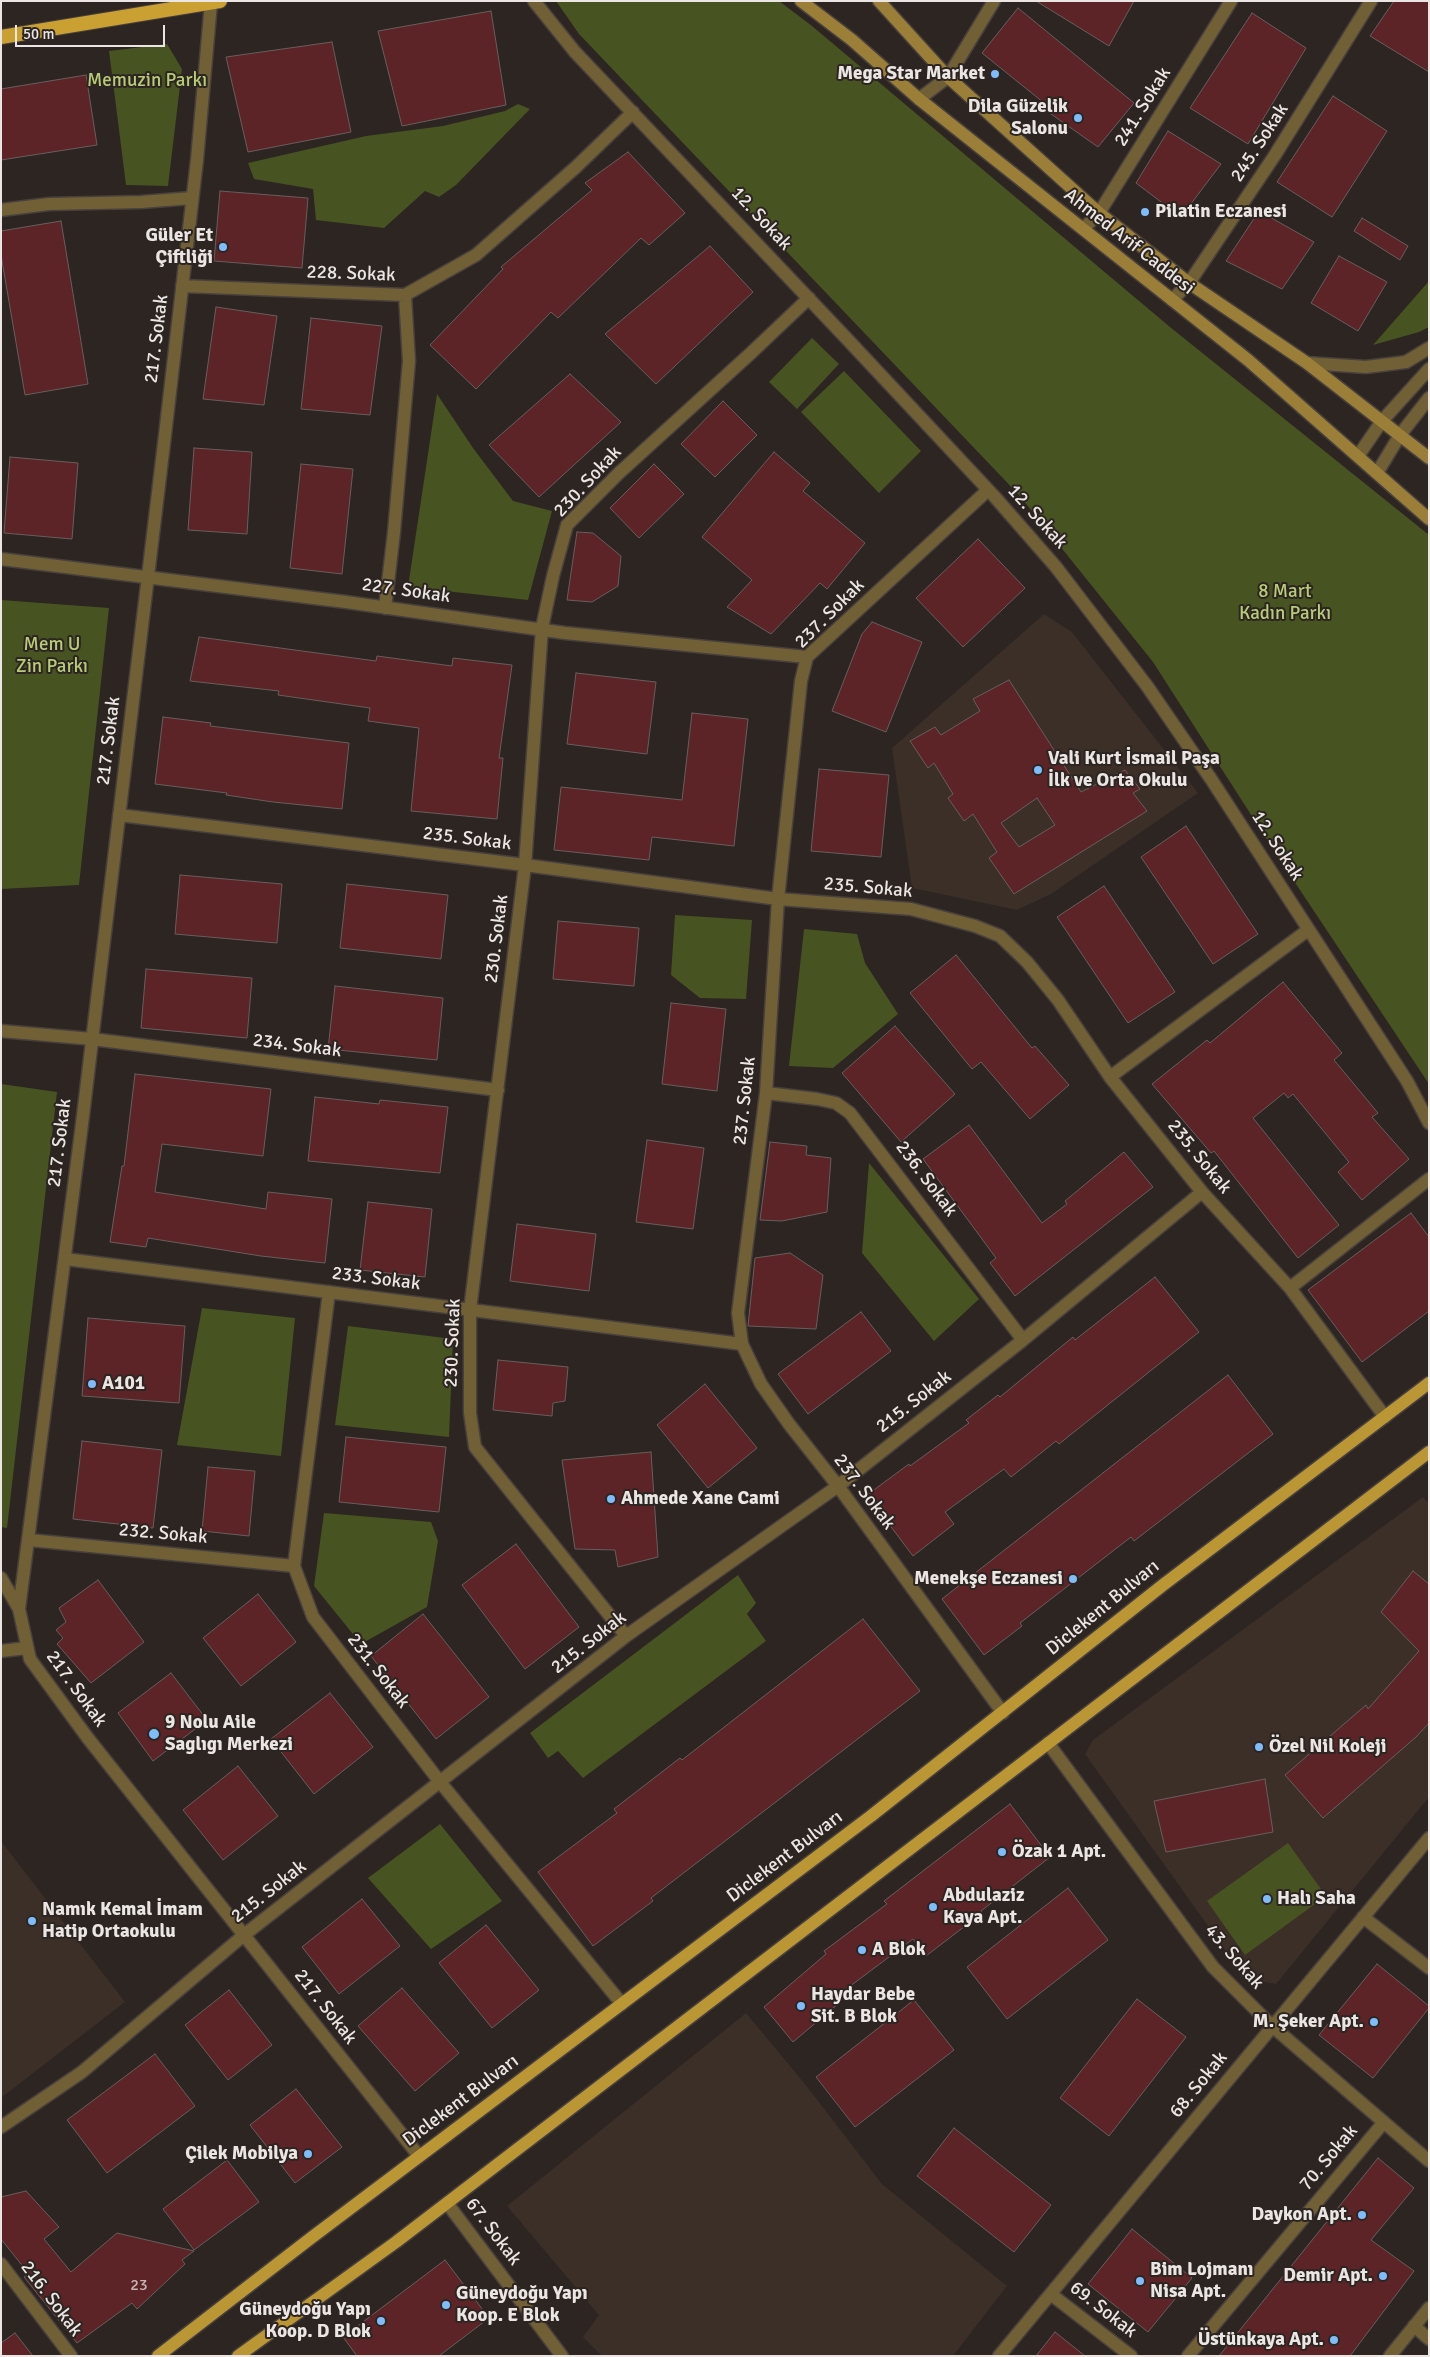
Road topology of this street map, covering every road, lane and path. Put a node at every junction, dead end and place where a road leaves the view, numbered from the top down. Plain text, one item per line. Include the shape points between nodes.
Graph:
1 (534, 1) edge
2 (801, 1) edge
3 (879, 1) edge
4 (994, 1) edge
5 (1231, 1) edge
6 (1371, 1) edge
7 (215, 2) edge
8 (1, 37) edge
9 (948, 77) junction
10 (919, 99) junction
11 (633, 112) junction
12 (192, 198) junction
13 (1, 210) edge
14 (1099, 213) junction
15 (1083, 229) junction
16 (1189, 283) junction
17 (182, 286) junction
18 (405, 295) junction
19 (809, 298) junction
20 (1172, 300) junction
21 (1429, 348) edge
22 (1307, 363) junction
23 (1429, 369) edge
24 (1429, 398) edge
25 (1382, 421) junction
26 (1400, 435) junction
27 (1358, 456) junction
28 (1429, 458) edge
29 (1377, 473) junction
30 (988, 490) junction
31 (1429, 518) edge
32 (1, 558) edge
33 (148, 578) junction
34 (386, 608) junction
35 (542, 628) junction
36 (807, 657) junction
37 (119, 815) junction
38 (525, 865) junction
39 (778, 899) junction
40 (1308, 930) junction
41 (1, 1031) edge
42 (92, 1039) junction
43 (1110, 1077) junction
44 (498, 1090) junction
45 (766, 1094) junction
46 (1429, 1123) edge
47 (1429, 1179) edge
48 (1202, 1192) junction
49 (65, 1259) junction
50 (1290, 1288) junction
51 (329, 1292) junction
52 (470, 1310) junction
53 (1023, 1340) junction
54 (742, 1344) junction
55 (1429, 1383) edge
56 (1385, 1417) junction
57 (1427, 1458) edge
58 (838, 1486) junction
59 (29, 1540) junction
60 (294, 1566) junction
61 (1, 1578) edge
62 (19, 1609) junction
63 (626, 1636) junction
64 (27, 1648) junction
65 (1, 1651) edge
66 (1003, 1713) junction
67 (1048, 1743) junction
68 (440, 1782) junction
69 (1429, 1838) edge
70 (1364, 1917) junction
71 (244, 1936) junction
72 (1429, 1968) edge
73 (622, 2004) junction
74 (1272, 2026) junction
75 (1384, 2122) junction
76 (1, 2127) edge
77 (419, 2156) junction
78 (1429, 2161) edge
79 (448, 2202) junction
80 (1, 2264) edge
81 (1052, 2294) junction
82 (1429, 2308) edge
83 (1414, 2326) junction
84 (1429, 2339) edge
85 (71, 2356) edge
86 (158, 2356) edge
87 (238, 2356) edge
88 (562, 2356) edge
89 (999, 2356) edge
90 (1131, 2356) edge
91 (1188, 2356) edge
92 (1390, 2356) edge

1 - 11 street, 12. Sokak via 576,52
2 - 10 main road, Ahmed Arif Caddesi via 852,40
3 - 9 main road, Ahmed Arif Caddesi
4 - 9 street
5 - 14 street, 241. Sokak
6 - 16 street, 245. Sokak via 1275,155
7 - 8 highway
7 - 12 street, 217. Sokak
9 - 10 street
9 - 14 main road, Ahmed Arif Caddesi
10 - 15 main road, Ahmed Arif Caddesi
11 - 18 street, 228. Sokak via 476,255
11 - 19 street, 12. Sokak
12 - 13 street via 49,204
12 - 17 street, 217. Sokak
14 - 15 street, 241. Sokak
14 - 16 main road, Ahmed Arif Caddesi
15 - 20 main road, Ahmed Arif Caddesi
16 - 20 street, 245. Sokak
16 - 22 main road, Ahmed Arif Caddesi
17 - 18 street, 228. Sokak
17 - 33 street, 217. Sokak
18 - 34 street via 409,361
19 - 30 street, 12. Sokak
19 - 35 street, 230. Sokak via 619,473 568,525 552,576
20 - 27 main road, Ahmed Arif Caddesi via 1248,360
21 - 22 street via 1406,362 1366,367
22 - 25 main road, Ahmed Arif Caddesi
23 - 25 street
24 - 26 street
25 - 26 main road, Ahmed Arif Caddesi
25 - 27 street
26 - 28 main road, Ahmed Arif Caddesi
26 - 29 street
27 - 29 main road, Ahmed Arif Caddesi
29 - 31 main road, Ahmed Arif Caddesi
30 - 36 street, 237. Sokak
30 - 40 street, 12. Sokak via 1056,567 1147,686
32 - 33 street, 227. Sokak
33 - 34 street, 227. Sokak
33 - 37 street, 217. Sokak
34 - 35 street, 227. Sokak
35 - 36 street, 227. Sokak
35 - 38 street, 230. Sokak
36 - 39 street, 237. Sokak via 801,682
37 - 38 street, 235. Sokak
37 - 42 street, 217. Sokak
38 - 39 street, 235. Sokak
38 - 44 street, 230. Sokak
39 - 43 street, 235. Sokak via 911,910 975,926 1000,936 1027,962 1058,1000
39 - 45 street, 237. Sokak
40 - 43 street
40 - 46 street, 12. Sokak via 1407,1081
41 - 42 street, 234. Sokak
42 - 44 street, 234. Sokak
42 - 49 street, 217. Sokak
43 - 48 street, 235. Sokak
44 - 52 street, 230. Sokak
45 - 53 street, 236. Sokak via 836,1103 850,1113
45 - 54 street, 237. Sokak via 738,1313
47 - 50 street
48 - 50 street, 235. Sokak
48 - 53 street, 215. Sokak
49 - 51 street, 233. Sokak
49 - 59 street, 217. Sokak
50 - 56 street, 235. Sokak
51 - 52 street, 233. Sokak
51 - 60 street, 231. Sokak
52 - 54 street, 233. Sokak
52 - 63 street, 230. Sokak via 470,1413 475,1448
53 - 58 street, 215. Sokak
54 - 58 street, 237. Sokak via 761,1384
55 - 56 main road, Diclekent Bulvarı
56 - 66 main road, Diclekent Bulvarı via 1163,1584
57 - 67 main road
58 - 63 street, 215. Sokak
58 - 66 street, 237. Sokak
59 - 60 street, 232. Sokak
59 - 62 street, 217. Sokak
60 - 68 street, 231. Sokak via 313,1617
61 - 62 street
62 - 64 street, 217. Sokak
63 - 68 street, 215. Sokak
64 - 65 street
64 - 71 street, 217. Sokak via 30,1659 87,1737
66 - 73 main road, Diclekent Bulvarı
67 - 74 street, 43. Sokak via 1213,1967
67 - 79 main road
68 - 71 street, 215. Sokak
68 - 73 street, 231. Sokak
69 - 70 street, 68. Sokak
70 - 72 street
70 - 74 street, 68. Sokak
71 - 76 street, 215. Sokak via 82,2072
71 - 77 street, 217. Sokak
73 - 77 main road, Diclekent Bulvarı
74 - 75 street, 43. Sokak
74 - 81 street, 68. Sokak
75 - 78 street, 43. Sokak
75 - 91 street, 70. Sokak
77 - 86 main road, Diclekent Bulvarı
79 - 87 main road
79 - 88 street, 67. Sokak
80 - 85 street, 216. Sokak
81 - 89 street, 68. Sokak
81 - 90 street, 69. Sokak
82 - 83 street
83 - 84 street
83 - 92 street

